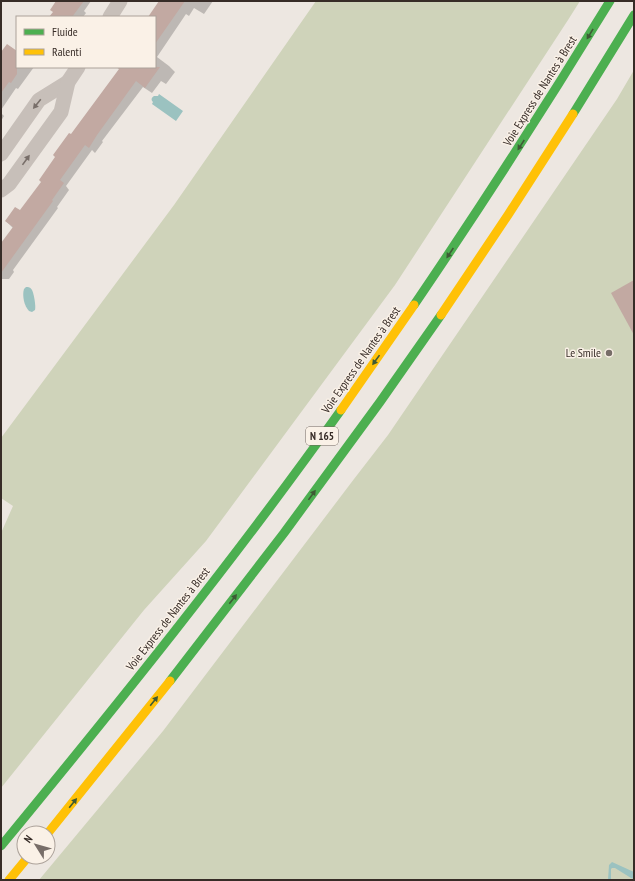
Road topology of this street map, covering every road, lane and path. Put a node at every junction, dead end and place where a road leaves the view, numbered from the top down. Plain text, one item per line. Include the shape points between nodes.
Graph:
1 (120, 1) edge
2 (610, 1) edge
3 (634, 15) edge
4 (111, 16) edge
5 (77, 68) edge
6 (68, 82) junction
7 (1, 154) edge
8 (1, 190) edge
9 (54, 825) edge
10 (1, 846) edge
11 (21, 865) edge
12 (9, 880) edge

1 - 4 street
2 -> 10 highway, Voie Express de Nantes à Brest / N 165 via 480,208 327,428 167,640
9 -> 3 highway, N 165 via 284,533 380,402 508,215
5 - 6 street
6 -> 7 street via 39,100
8 -> 6 street via 9,184 61,112
11 - 12 highway

